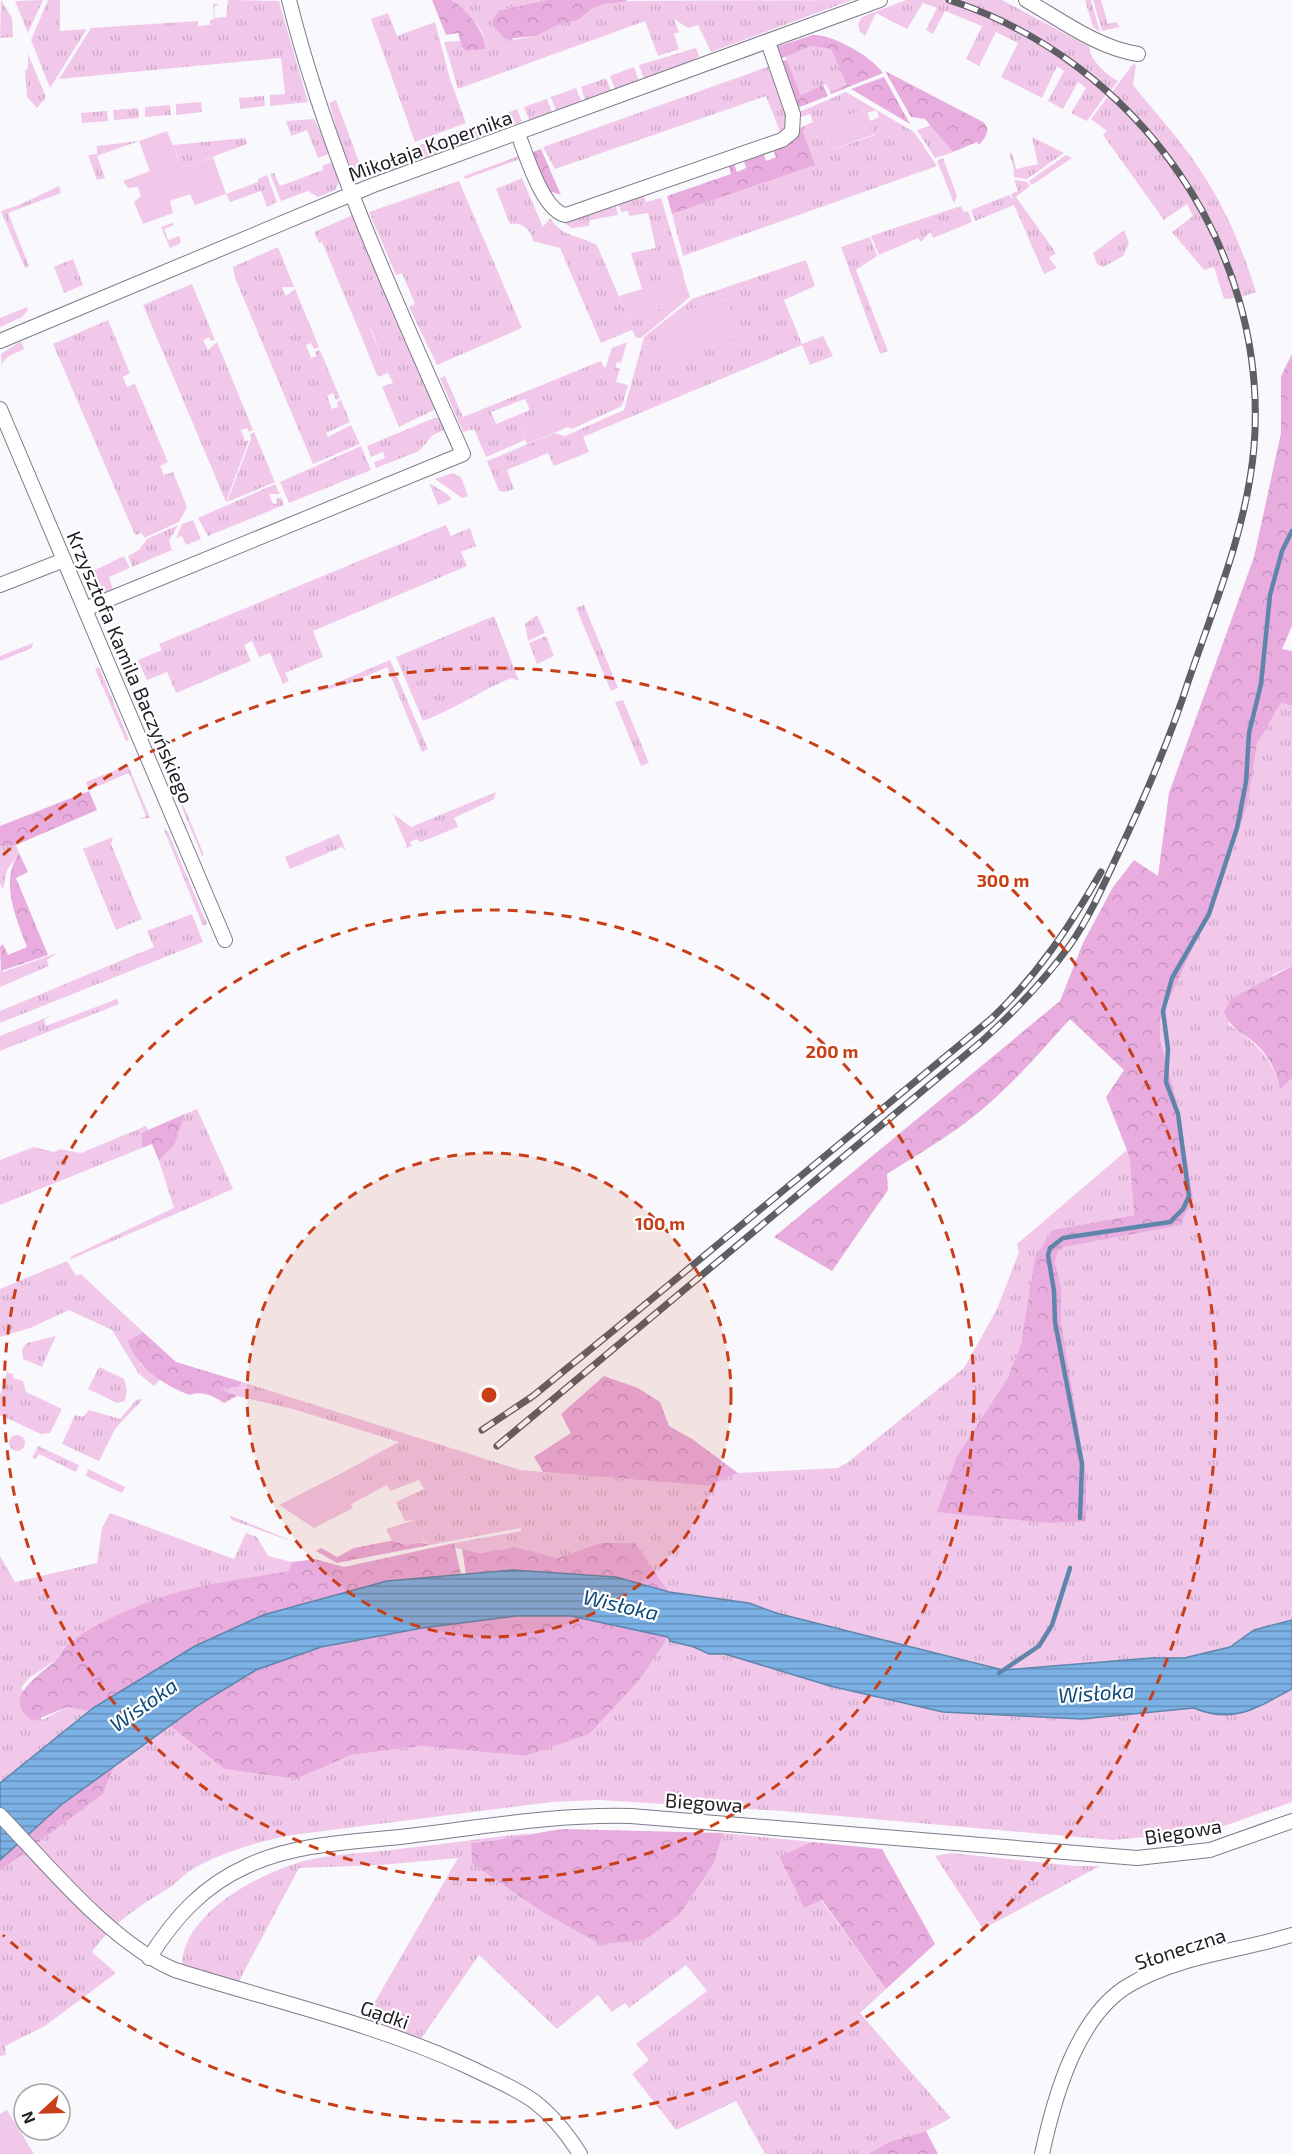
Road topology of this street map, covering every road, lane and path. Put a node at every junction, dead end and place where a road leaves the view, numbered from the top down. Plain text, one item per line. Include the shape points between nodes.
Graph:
1 (289, 0) edge
2 (880, 0) edge
3 (1026, 0) edge
4 (768, 42) junction
5 (1138, 54) dead end
6 (518, 134) junction
7 (353, 194) junction
8 (0, 341) edge
9 (0, 409) edge
10 (64, 560) junction
11 (0, 585) edge
12 (85, 609) junction
13 (225, 940) dead end
14 (0, 1815) edge
15 (1292, 1821) edge
16 (1292, 1935) edge
17 (149, 1958) junction
18 (580, 2154) edge
19 (1042, 2154) edge

1 - 7 street via 318,104
2 - 4 street, Mikołaja Kopernika
3 - 5 street via 1098,41
4 - 6 street, Mikołaja Kopernika
4 - 6 street via 794,126 789,136 771,144 566,215 557,213 548,202
6 - 7 street, Mikołaja Kopernika
7 - 8 street, Mikołaja Kopernika
7 - 12 street via 463,454
9 - 10 street, Krzysztofa Kamila Baczyńskiego
10 - 11 street
10 - 12 street, Krzysztofa Kamila Baczyńskiego
12 - 13 street, Krzysztofa Kamila Baczyńskiego
14 - 17 street, Gądki via 112,1929
15 - 17 street, Biegowa via 1216,1848 1137,1858 631,1816 563,1818 458,1830 302,1850 249,1865 192,1901
16 - 19 street, Słoneczna via 1169,1967 1130,1984 1112,1998 1072,2057 1057,2095
17 - 18 street, Gądki via 175,1970 378,2031 449,2058 513,2088 535,2103 554,2118

